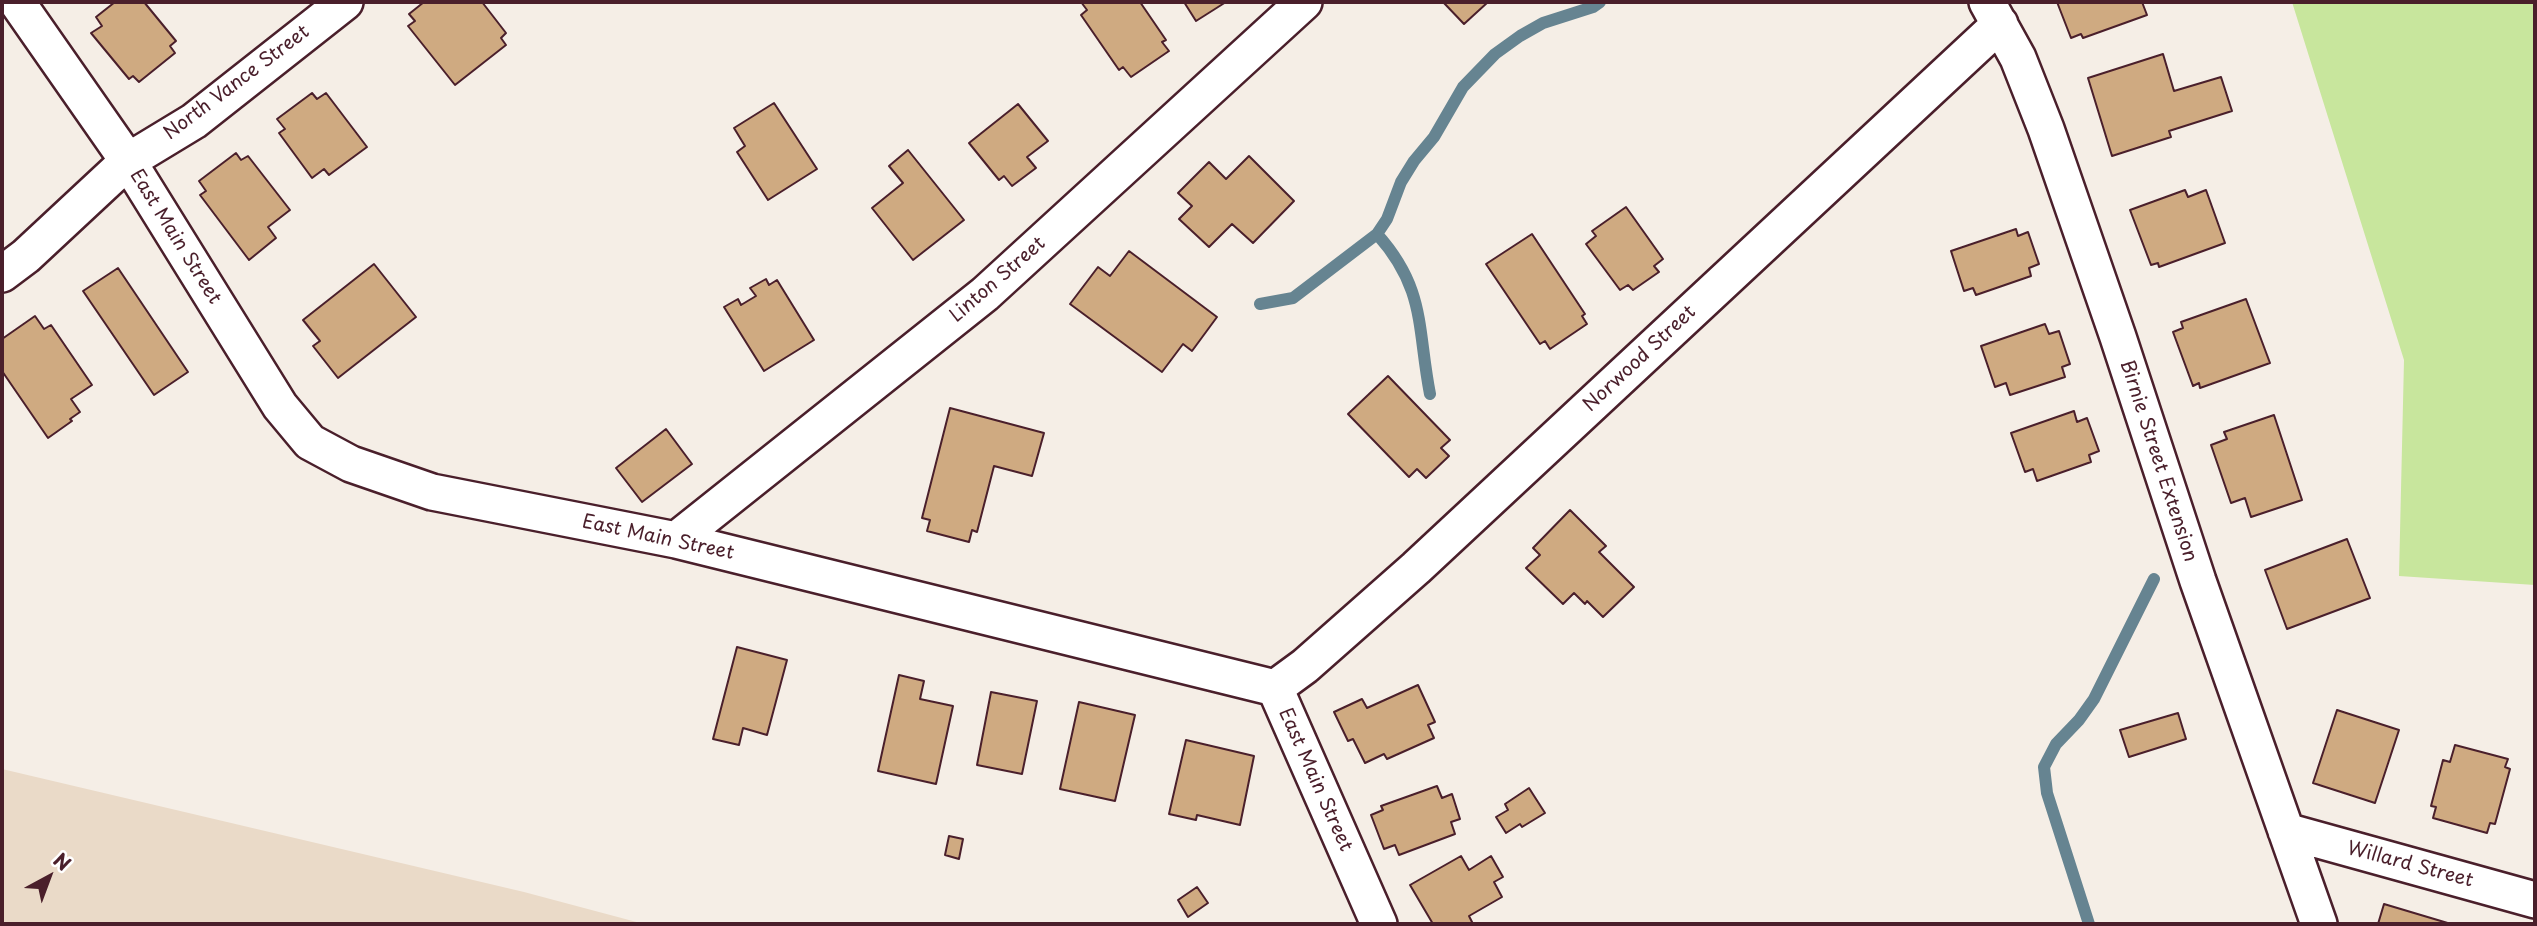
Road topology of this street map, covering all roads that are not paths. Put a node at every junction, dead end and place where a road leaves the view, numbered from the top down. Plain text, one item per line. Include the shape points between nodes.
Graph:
1 (17, 2) edge
2 (345, 2) edge
3 (1304, 2) edge
4 (1993, 13) edge
5 (128, 161) junction
6 (2, 274) edge
7 (676, 540) junction
8 (1275, 688) junction
9 (2286, 831) junction
10 (2535, 900) edge
11 (1378, 924) edge
12 (2319, 924) edge

1 - 5 street, East Main Street
2 - 5 street, North Vance Street via 194,121
3 - 7 street, Linton Street via 985,294
4 - 8 street, Norwood Street via 1416,568
4 - 9 street, Birnie Street Extension via 2018,58 2046,129
5 - 6 street, North Vance Street
5 - 7 street, East Main Street via 280,406 310,442 351,464 432,492
7 - 8 street, East Main Street
8 - 11 street, East Main Street
9 - 10 street, Willard Street
9 - 12 street, Birnie Street Extension

